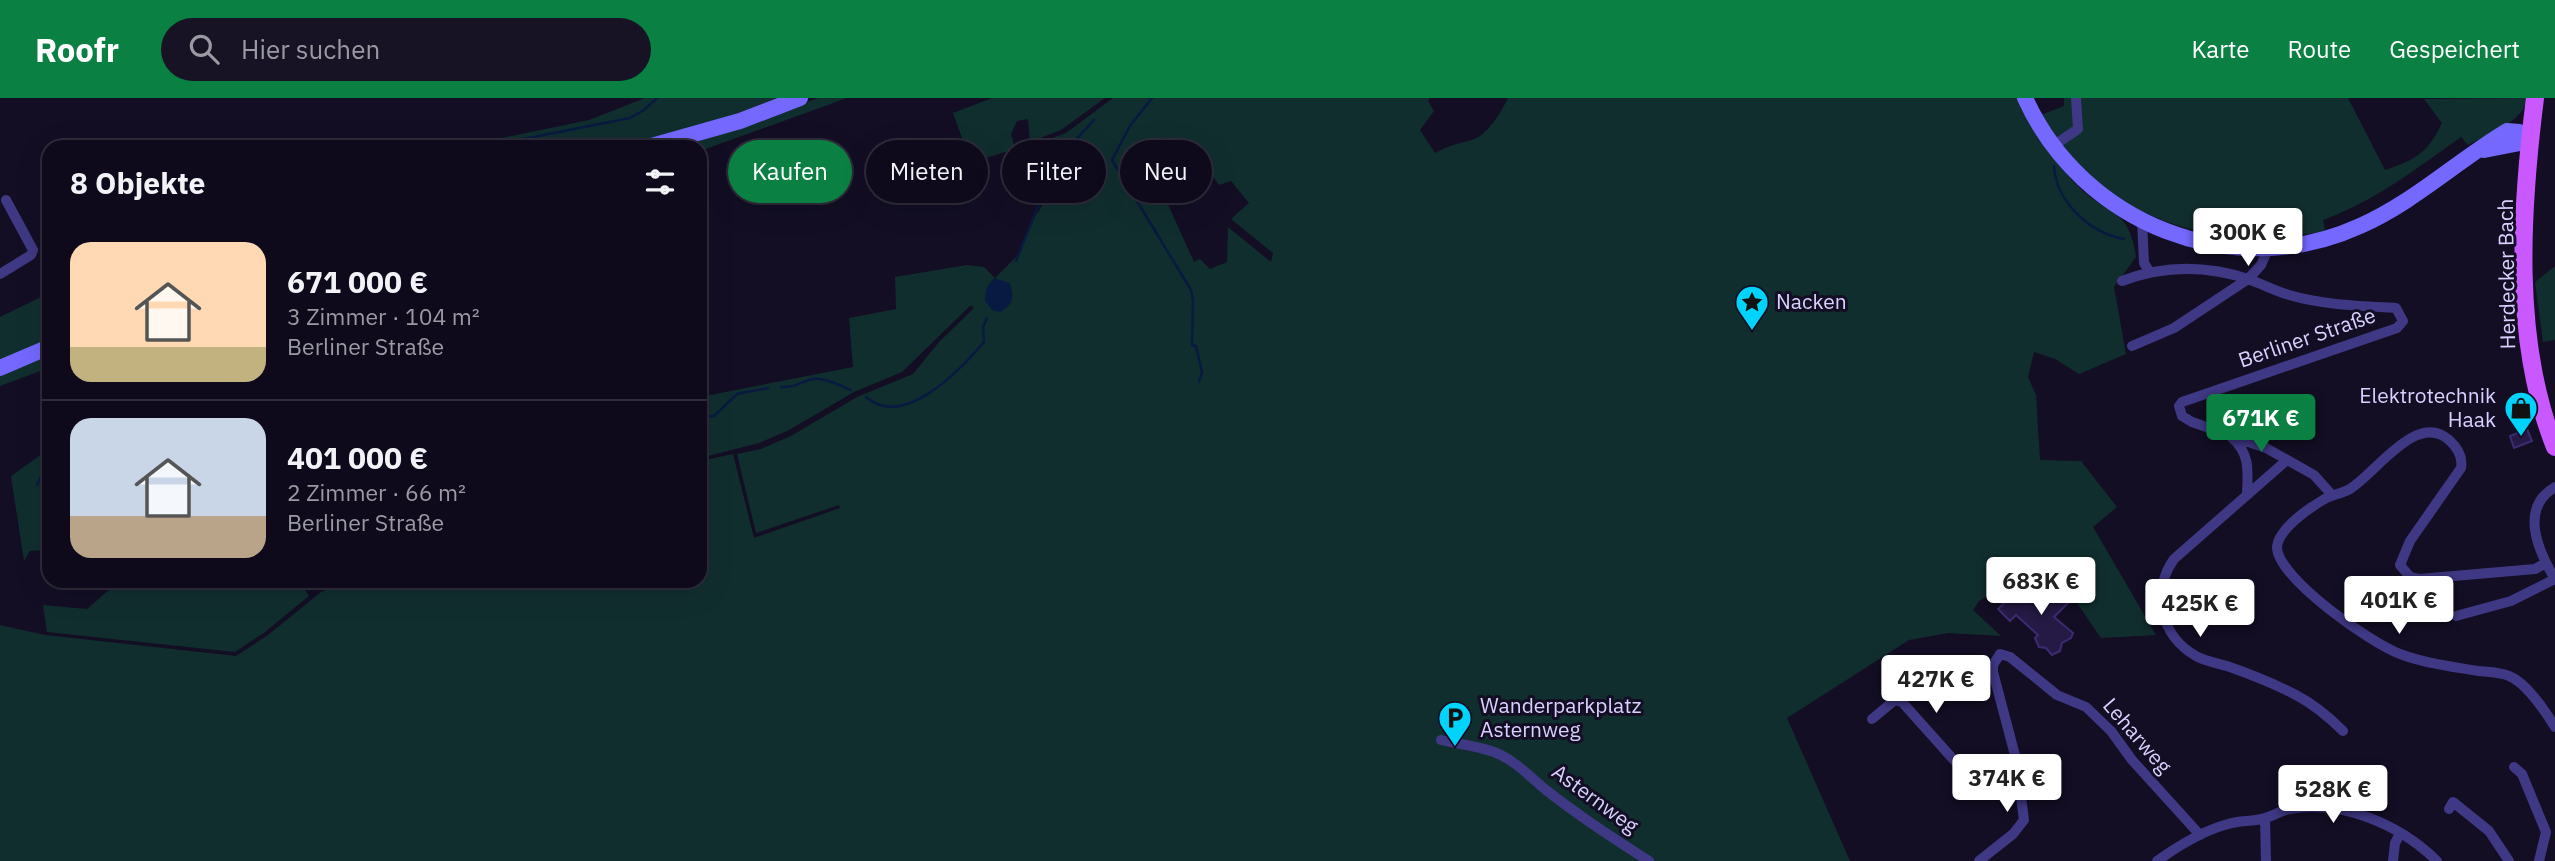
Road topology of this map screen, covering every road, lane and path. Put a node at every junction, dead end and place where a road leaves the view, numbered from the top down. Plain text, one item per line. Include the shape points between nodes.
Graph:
1 (800, 98) edge
2 (2025, 98) edge
3 (2076, 98) edge
4 (2535, 98) edge
5 (2531, 138) junction
6 (673, 140) edge
7 (2053, 146) junction
8 (6, 200) dead end
9 (2142, 220) junction
10 (2268, 250) junction
11 (2149, 271) junction
12 (0, 274) edge
13 (2248, 279) junction
14 (2122, 282) dead end
15 (2132, 346) dead end
16 (42, 350) edge
17 (0, 368) edge
18 (2228, 434) junction
19 (2555, 447) edge
20 (2287, 460) junction
21 (2555, 487) edge
22 (2247, 493) junction
23 (2332, 495) junction
24 (2546, 563) junction
25 (2555, 579) edge
26 (2456, 616) dead end
27 (1872, 719) dead end
28 (2555, 727) edge
29 (2343, 731) dead end
30 (1441, 740) dead end
31 (2016, 759) junction
32 (2514, 767) dead end
33 (2449, 809) dead end
34 (2265, 818) junction
35 (2400, 834) junction
36 (2200, 835) junction
37 (1649, 861) edge
38 (1979, 861) edge
39 (2157, 861) edge
40 (2266, 861) edge
41 (2393, 861) edge
42 (2437, 861) edge
43 (2509, 861) edge
44 (2539, 861) edge

1 - 6 main road
2 - 7 main road
3 - 7 street via 2078,130
4 - 5 main road, Herdecker Bach
5 - 10 main road via 2478,152 2360,226 2327,239
5 - 19 main road, Herdecker Bach via 2525,227 2528,338 2538,397
7 - 9 main road via 2090,186
8 - 12 street via 33,250
9 - 10 main road via 2197,241
9 - 11 street via 2144,263
10 - 13 street
11 - 13 street, Berliner Straße via 2209,269
11 - 14 street, Berliner Straße
13 - 15 street via 2174,328
13 - 18 street, Berliner Straße via 2290,295 2396,308 2403,321 2397,328 2182,402 2182,416
16 - 17 main road
18 - 20 street, Berliner Straße
18 - 22 street via 2248,462
20 - 22 street
20 - 23 street, Berliner Straße via 2314,475
21 - 24 street via 2533,515
22 - 29 street via 2174,559 2164,574 2161,610 2174,636 2196,656 2294,694 2325,713
23 - 24 street via 2349,489 2413,436 2435,432 2457,449 2461,468 2406,549 2400,565 2404,572 2419,579 2535,569
23 - 28 street via 2280,537 2278,552 2293,576 2327,608 2399,654 2510,676 2539,702
24 - 25 street
25 - 26 street via 2503,604
27 - 31 street via 1887,704 1902,702 1969,777
30 - 37 street, Asternweg via 1504,757
31 - 36 street, Leharweg via 1993,672 2000,654 2057,695 2086,707
31 - 38 street via 2024,820
32 - 44 street via 2522,774 2546,832
33 - 43 street via 2454,802 2489,831
34 - 35 street via 2287,809 2323,807 2380,822
34 - 36 street via 2230,823
34 - 40 street
35 - 41 street
35 - 42 street
36 - 39 street

